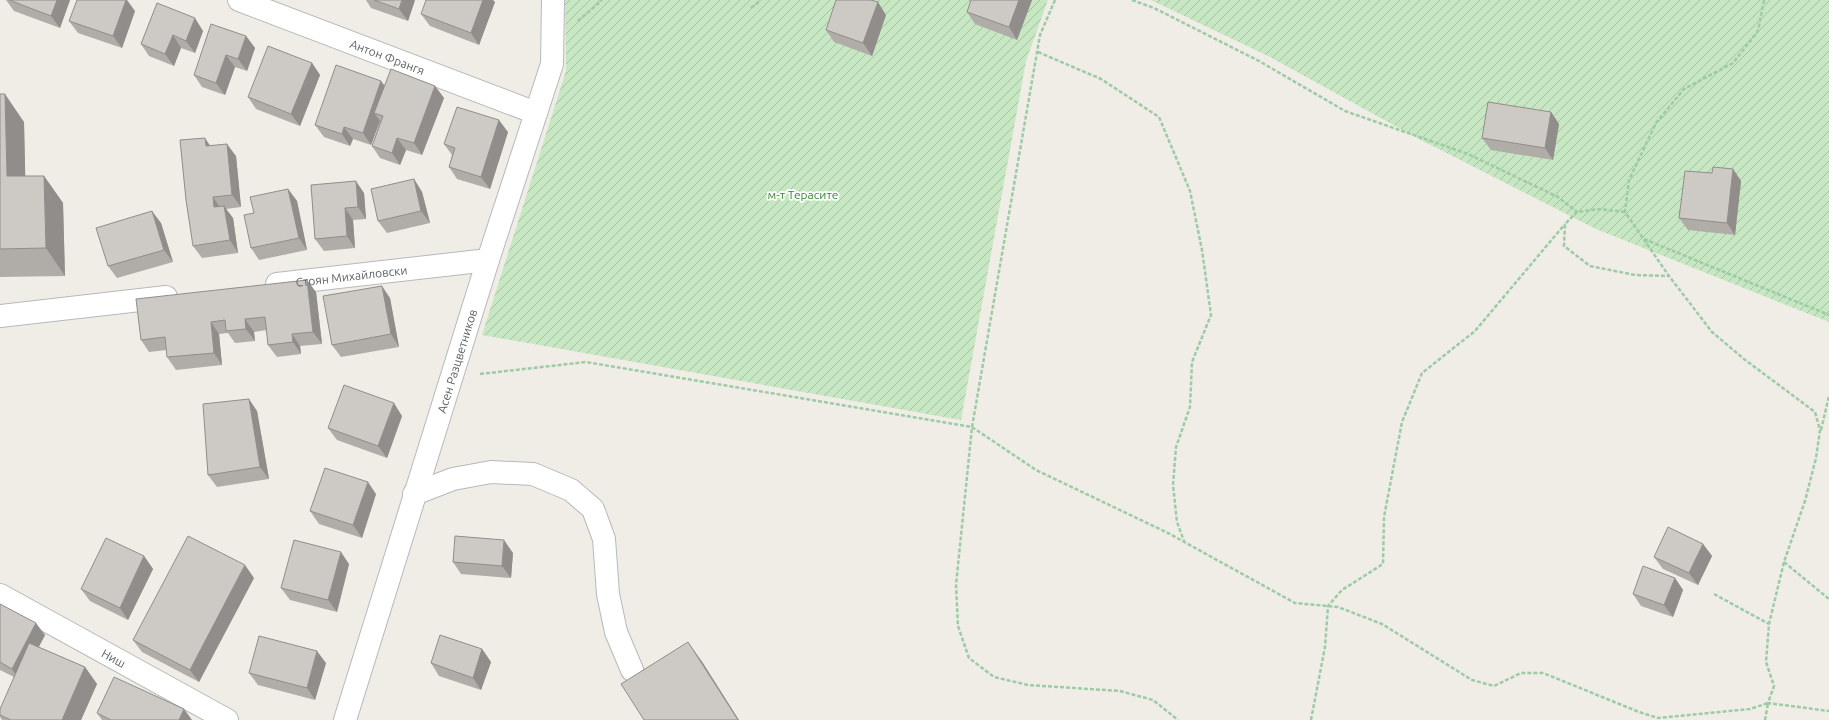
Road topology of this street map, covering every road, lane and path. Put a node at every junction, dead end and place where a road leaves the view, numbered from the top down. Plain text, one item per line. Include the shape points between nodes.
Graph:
1 (239, 0) edge
2 (553, 0) edge
3 (761, 0) edge
4 (1055, 0) edge
5 (1132, 0) edge
6 (1764, 0) edge
7 (752, 8) dead end
8 (1038, 52) junction
9 (536, 113) junction
10 (1577, 212) junction
11 (1625, 212) junction
12 (1565, 224) junction
13 (1644, 239) junction
14 (488, 260) junction
15 (1669, 276) junction
16 (254, 287) edge
17 (184, 295) edge
18 (1829, 315) edge
19 (0, 316) edge
20 (451, 377) junction
21 (1829, 396) edge
22 (972, 427) junction
23 (1820, 430) junction
24 (414, 494) junction
25 (1184, 541) junction
26 (1784, 562) junction
27 (1714, 594) dead end
28 (0, 595) edge
29 (1829, 599) edge
30 (1328, 606) junction
31 (1769, 624) junction
32 (632, 670) dead end
33 (1768, 703) junction
34 (1829, 711) edge
35 (228, 720) edge
36 (345, 720) edge
37 (1178, 720) edge
38 (1310, 720) edge
39 (1765, 720) edge

1 - 9 street, Антон Франгя
2 - 9 street, Асен Разцветников via 552,64
3 - 7 path
4 - 8 path via 1040,35
5 - 10 path via 1154,8 1259,61 1345,111 1468,154 1558,197
6 - 11 path via 1758,31 1733,64 1684,89 1656,123 1629,180
8 - 22 path
8 - 25 path via 1101,78 1159,118 1190,191 1211,315 1192,362 1190,407 1176,447 1173,485 1177,522
9 - 14 street, Асен Разцветников
10 - 11 path
10 - 12 path
11 - 13 path
12 - 15 path via 1564,246 1590,266 1635,275
12 - 30 path via 1475,331 1422,373 1402,422 1384,517 1383,564 1342,590
13 - 15 path
13 - 18 path
14 - 16 street, Стоян Михайловски
14 - 20 street, Асен Разцветников
15 - 23 path via 1712,332 1815,412
17 - 19 street
20 - 22 path via 586,362
20 - 24 street, Асен Разцветников
21 - 23 path
22 - 25 path via 1036,470
22 - 37 path via 956,585 958,626 969,658 994,677 1028,685 1120,691 1153,700
23 - 26 path via 1805,501
24 - 32 street via 453,479 491,472 533,474 571,490 593,509 604,539 608,594 616,632
24 - 36 street, Асен Разцветников
25 - 30 path via 1295,603
26 - 29 path
26 - 31 path
27 - 31 path
28 - 35 street, Ниш
30 - 33 path via 1338,607 1382,624 1472,680 1494,686 1521,673 1543,673 1658,718 1750,709
30 - 38 path via 1325,648
31 - 33 path via 1766,662 1774,686
33 - 34 path
33 - 39 path

